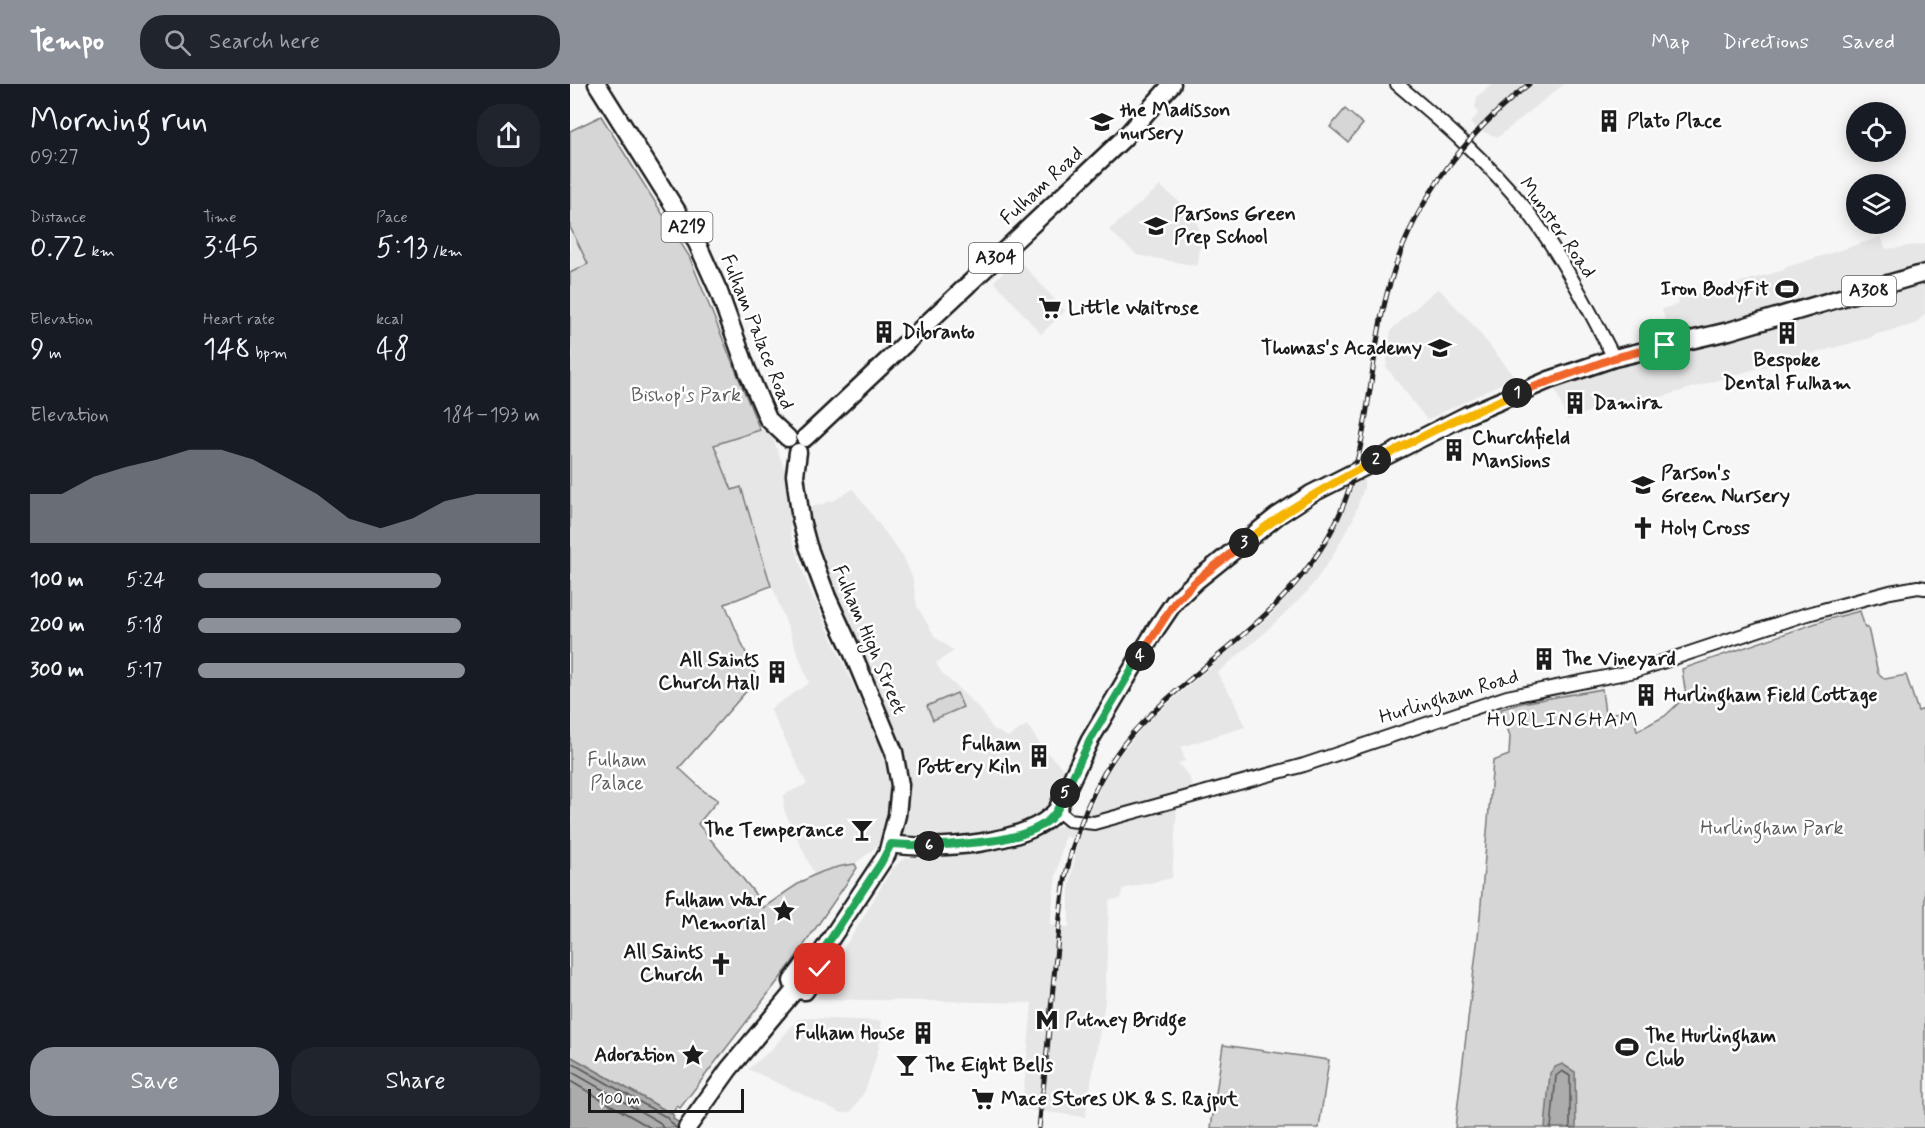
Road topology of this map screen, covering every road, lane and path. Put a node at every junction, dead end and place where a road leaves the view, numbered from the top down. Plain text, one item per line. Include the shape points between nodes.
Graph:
1 (597, 84) edge
2 (1172, 84) edge
3 (1397, 84) edge
4 (1925, 273) edge
5 (1614, 358) junction
6 (797, 443) junction
7 (1925, 588) edge
8 (1057, 810) junction
9 (891, 844) junction
10 (690, 1123) edge

1 - 6 main road, Fulham Palace Road / A219 via 697,243 768,419
2 - 6 main road, Fulham Road / A304 via 1123,139
3 - 5 street, Munster Road via 1454,134 1525,209
4 - 5 main road, A308 via 1729,331
5 - 8 main road, A308 via 1467,415 1339,479 1277,516 1197,580 1156,629 1090,740
6 - 9 main road, Fulham High Street via 795,475 801,520 816,570 897,761 900,792
7 - 8 street, Hurlingham Road via 1890,592 1804,615 1633,672 1507,697 1304,765 1094,823 1069,820
8 - 9 main road, A308 via 1044,823 1001,839 915,846
9 - 10 main road, Fulham High Street via 816,961 820,969 808,988 795,990

